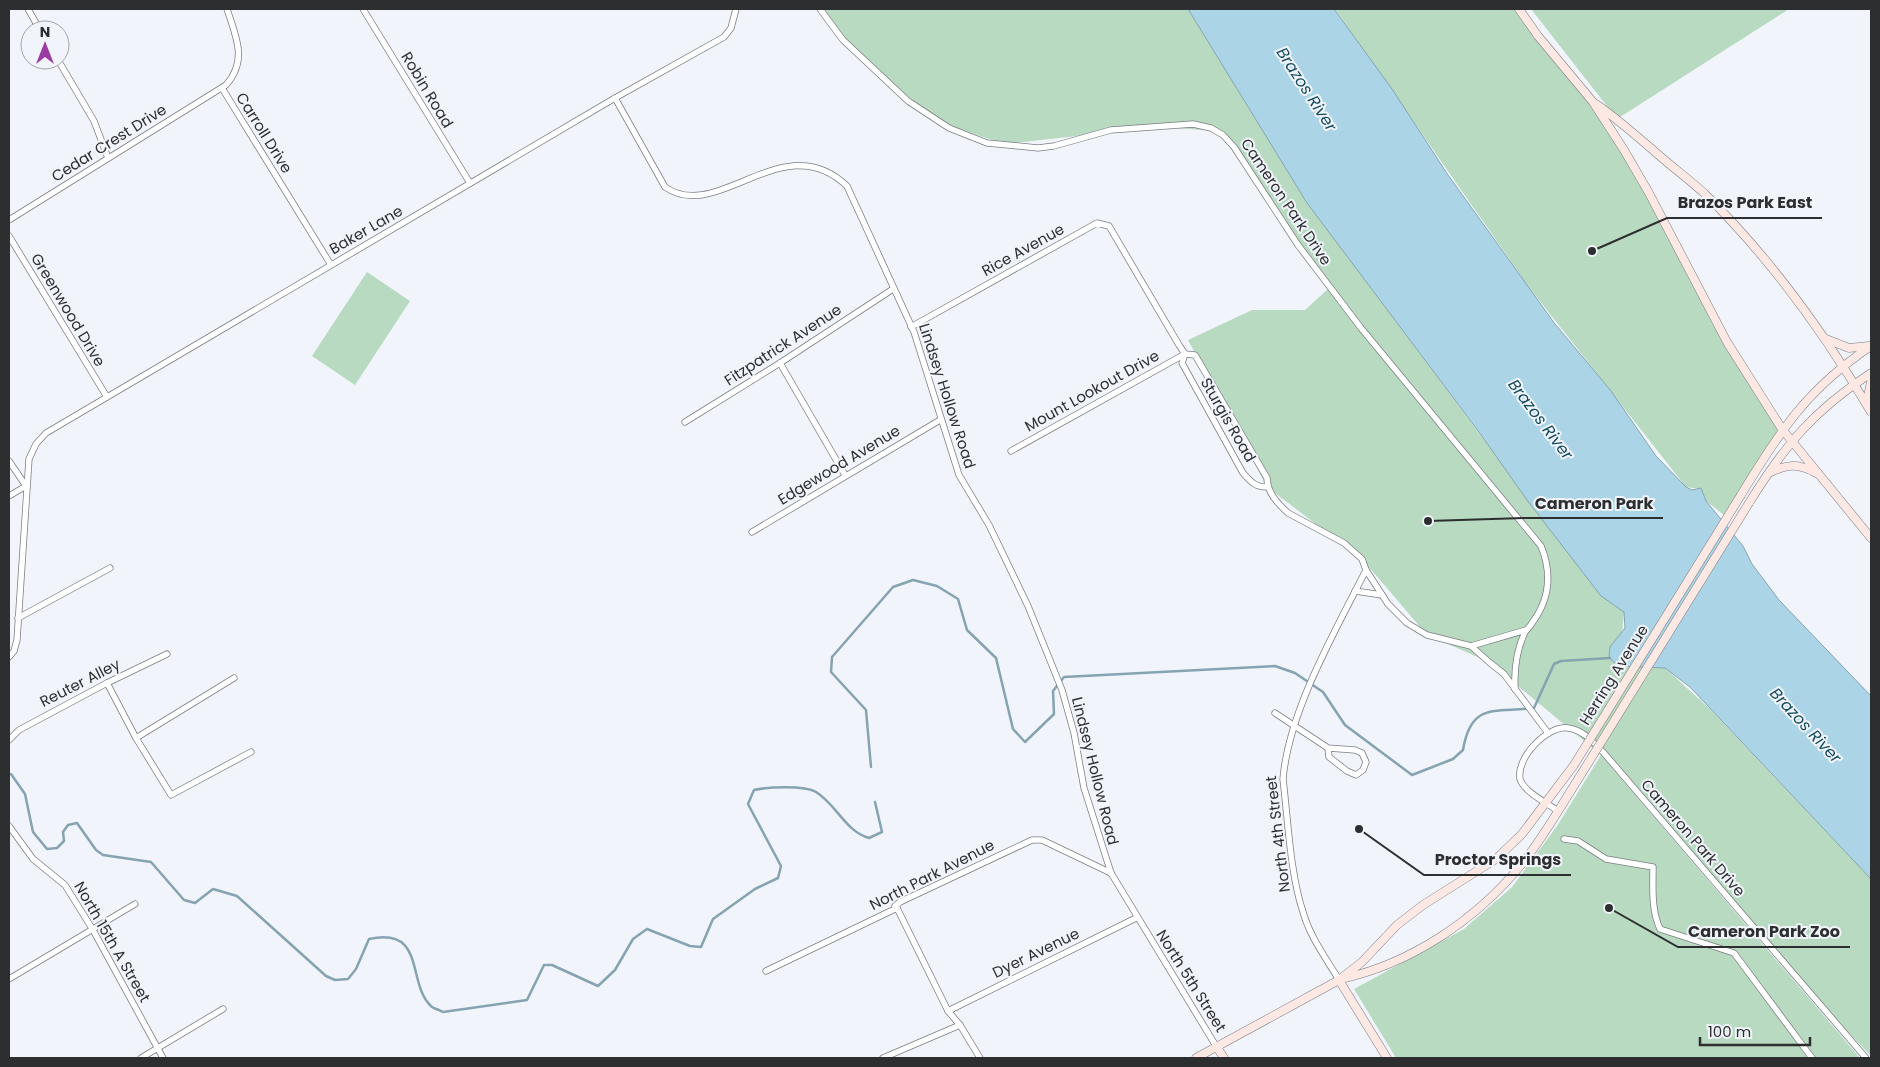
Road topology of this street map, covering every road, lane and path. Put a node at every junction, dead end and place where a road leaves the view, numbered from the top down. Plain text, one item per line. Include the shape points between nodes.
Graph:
1 (28, 9) edge
2 (227, 9) edge
3 (363, 9) edge
4 (736, 9) edge
5 (820, 9) edge
6 (1519, 9) edge
7 (34, 20) edge
8 (64, 70) edge
9 (222, 88) junction
10 (615, 98) junction
11 (1593, 102) junction
12 (108, 158) junction
13 (470, 183) junction
14 (9, 220) edge
15 (9, 236) edge
16 (1131, 264) joint
17 (330, 265) junction
18 (893, 289) junction
19 (911, 327) junction
20 (1823, 337) junction
21 (1871, 346) edge
22 (1185, 354) junction
23 (780, 363) junction
24 (1843, 365) junction
25 (1871, 373) edge
26 (1871, 382) edge
27 (1854, 384) junction
28 (107, 397) junction
29 (1870, 410) edge
30 (940, 420) junction
31 (685, 422) dead end
32 (1782, 429) junction
33 (1792, 440) junction
34 (1011, 451) dead end
35 (9, 461) edge
36 (1767, 474) junction
37 (1819, 474) junction
38 (846, 475) junction
39 (26, 486) junction
40 (1267, 488) junction
41 (9, 496) edge
42 (752, 532) dead end
43 (1871, 538) edge
44 (110, 568) dead end
45 (1366, 570) junction
46 (1355, 591) junction
47 (1382, 595) junction
48 (18, 618) junction
49 (1526, 630) junction
50 (1471, 646) junction
51 (167, 654) dead end
52 (9, 657) edge
53 (234, 678) dead end
54 (107, 683) junction
55 (1515, 689) junction
56 (1275, 713) dead end
57 (1295, 727) junction
58 (1548, 733) junction
59 (136, 738) junction
60 (9, 740) edge
61 (1328, 748) junction
62 (251, 752) dead end
63 (1546, 803) junction
64 (1558, 811) junction
65 (9, 826) edge
66 (1564, 838) dead end
67 (1111, 874) junction
68 (135, 904) dead end
69 (896, 908) junction
70 (1136, 918) junction
71 (93, 930) junction
72 (766, 971) dead end
73 (9, 979) edge
74 (1339, 980) junction
75 (222, 1009) dead end
76 (948, 1011) junction
77 (960, 1025) junction
78 (1216, 1046) junction
79 (157, 1049) junction
80 (142, 1058) edge
81 (163, 1058) edge
82 (883, 1058) edge
83 (980, 1058) edge
84 (1196, 1058) edge
85 (1224, 1058) edge
86 (1387, 1058) edge
87 (1812, 1058) edge
88 (1866, 1058) edge

1 - 7 street
2 - 9 street, Carroll Drive via 240,53 233,78
3 - 13 street, Robin Road
4 - 10 street, Baker Lane via 731,28 724,37
5 - 49 street, Cameron Park Drive via 843,40 908,101 949,128 987,143 1038,148 1111,130 1193,124 1223,135 1298,245 1361,328 1541,546 1546,558 1548,585 1542,605
6 - 11 main road
8 - 12 street via 94,121
9 - 12 street, Cedar Crest Drive
9 - 17 street, Carroll Drive
10 - 13 street, Baker Lane
10 - 18 street, Lindsey Hollow Road via 665,186 679,195 704,195 795,165 821,169 839,179 847,186 872,236
11 - 20 main road via 1704,194 1757,252
11 - 32 main road via 1650,193 1727,342
12 - 14 street, Cedar Crest Drive
13 - 17 street, Baker Lane
15 - 28 street, Greenwood Drive
16 - 19 street, Rice Avenue via 1109,226 1097,223
16 - 22 street, Sturgis Road
17 - 28 street, Baker Lane
18 - 19 street, Lindsey Hollow Road
18 - 23 street, Fitzpatrick Avenue
19 - 30 street, Lindsey Hollow Road
20 - 21 main road via 1849,348
20 - 24 main road
21 - 24 main road, Herring Avenue
22 - 34 street, Mount Lookout Drive
22 - 40 street, Sturgis Road via 1195,355 1267,478
22 - 40 street, Sturgis Road via 1182,363 1244,473 1259,488
23 - 31 street, Fitzpatrick Avenue
23 - 38 street
24 - 27 main road
24 - 32 main road, Herring Avenue
25 - 27 main road, Herring Avenue
26 - 29 main road
27 - 29 main road
27 - 33 main road, Herring Avenue via 1809,421
28 - 39 street, Baker Lane via 41,438 28,459
30 - 38 street, Edgewood Avenue
30 - 67 street, Lindsey Hollow Road via 958,475 989,526 1028,606 1062,690 1084,788
32 - 33 main road
32 - 63 main road, Herring Avenue, bridge via 1574,765
33 - 36 main road, Herring Avenue
33 - 37 main road
35 - 39 street
36 - 37 main road via 1789,465 1799,465
36 - 64 main road, Herring Avenue, bridge
37 - 43 main road
38 - 42 street, Edgewood Avenue
39 - 41 street
39 - 48 street, Baker Lane
40 - 45 street, Sturgis Road via 1288,513 1344,543 1362,559
44 - 48 street
45 - 46 street, North 4th Street
45 - 47 street, Sturgis Road
46 - 47 street
46 - 57 street, North 4th Street via 1314,674
47 - 50 street, Sturgis Road via 1407,623 1427,635
48 - 52 street, Baker Lane via 16,646
49 - 50 street
49 - 55 street, Cameron Park Drive via 1517,651
50 - 55 street, Sturgis Road via 1504,674
51 - 54 street, Reuter Alley
53 - 59 street
54 - 59 street
54 - 60 street, Reuter Alley via 20,730
55 - 58 street, Sturgis Road
56 - 57 street
57 - 61 street
57 - 74 street, North 4th Street via 1283,779 1296,884 1302,912 1313,937
58 - 63 street via 1530,750 1520,779 1525,788
58 - 88 street, Cameron Park Drive via 1559,728 1580,731 1597,745
59 - 62 street via 171,795
61 - 61 street via 1329,757 1347,771 1356,775 1363,770 1366,762 1362,753
63 - 64 street
63 - 74 main road, Herring Avenue via 1522,834 1496,859 1397,925 1362,962
64 - 74 main road, Herring Avenue via 1523,864 1470,916 1406,956 1369,973
65 - 71 street, North 15th A Street via 33,859 65,885
66 - 87 street via 1578,842 1606,859 1653,867 1653,905 1660,929 1734,953
67 - 69 street, North Park Avenue via 1036,839 900,902
67 - 70 street, Lindsey Hollow Road
68 - 71 street
69 - 72 street, North Park Avenue
69 - 76 street
70 - 76 street, Dyer Avenue
70 - 78 street, North 5th Street
71 - 73 street
71 - 79 street, North 15th A Street
74 - 78 main road, Herring Avenue
74 - 86 main road, North 4th Street
75 - 79 street
76 - 77 street
77 - 82 street
77 - 83 street
78 - 84 main road, Herring Avenue
78 - 85 main road, North 5th Street
79 - 80 street
79 - 81 street, North 15th A Street

